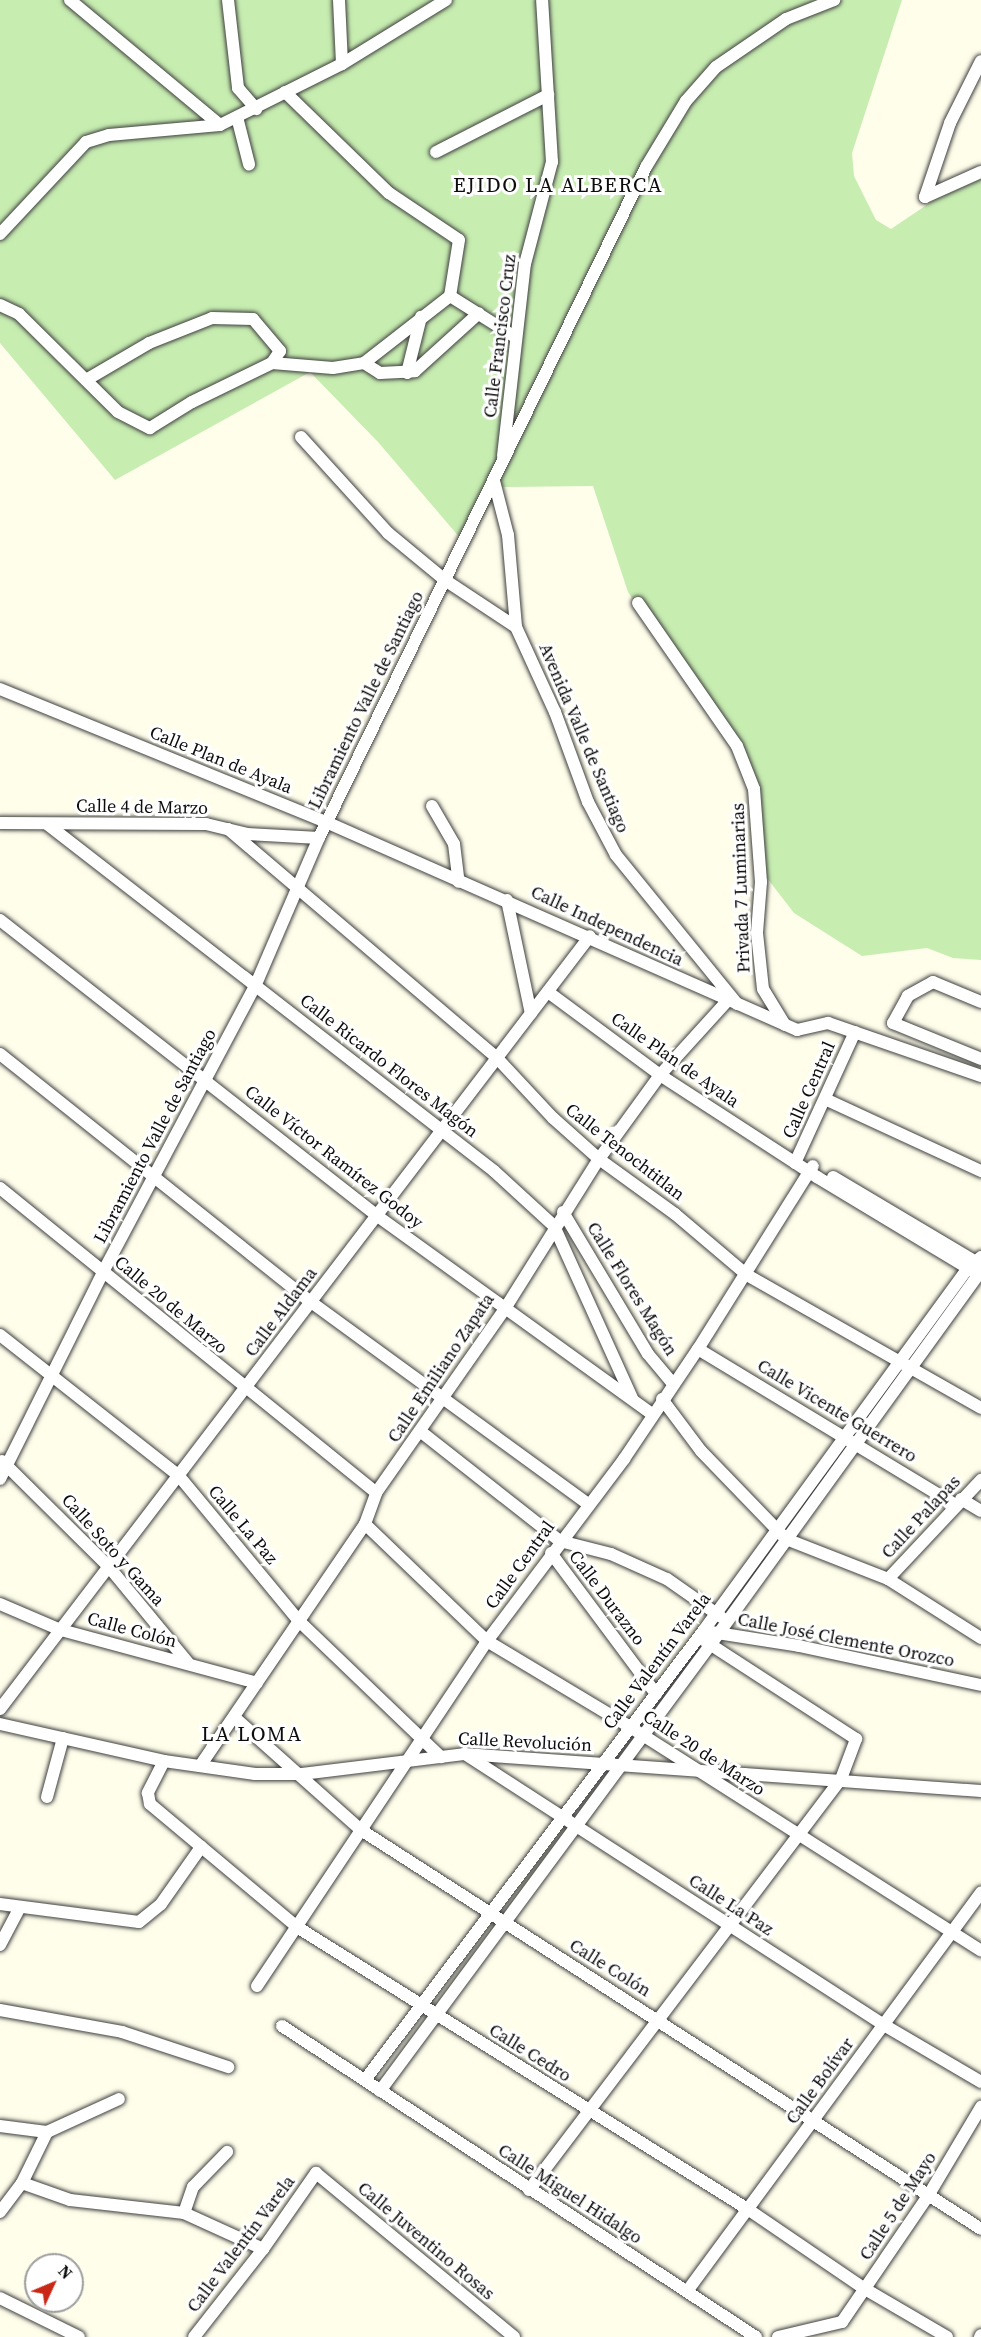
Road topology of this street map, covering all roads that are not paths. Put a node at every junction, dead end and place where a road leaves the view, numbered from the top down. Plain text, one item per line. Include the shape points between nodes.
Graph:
1 (70, 0) edge
2 (339, 0) edge
3 (446, 0) edge
4 (542, 0) edge
5 (834, 0) edge
6 (227, 2) edge
7 (981, 61) edge
8 (342, 64) junction
9 (285, 93) junction
10 (548, 95) junction
11 (256, 109) junction
12 (237, 117) junction
13 (220, 125) junction
14 (436, 152) dead end
15 (249, 164) dead end
16 (933, 171) junction
17 (981, 172) edge
18 (950, 185) junction
19 (0, 234) edge
20 (450, 296) junction
21 (0, 305) edge
22 (479, 313) junction
23 (421, 317) junction
24 (515, 337) junction
25 (272, 363) junction
26 (364, 363) junction
27 (407, 372) junction
28 (86, 380) junction
29 (301, 437) dead end
30 (503, 463) junction
31 (494, 481) junction
32 (445, 580) junction
33 (638, 603) dead end
34 (516, 627) junction
35 (0, 689) edge
36 (432, 807) dead end
37 (326, 822) junction
38 (0, 823) edge
39 (47, 824) junction
40 (228, 829) junction
41 (319, 838) junction
42 (459, 882) junction
43 (298, 886) junction
44 (507, 900) junction
45 (0, 920) edge
46 (590, 936) junction
47 (256, 984) junction
48 (548, 992) junction
49 (981, 1002) edge
50 (732, 1003) junction
51 (531, 1014) junction
52 (785, 1025) junction
53 (855, 1032) junction
54 (0, 1054) edge
55 (497, 1058) junction
56 (981, 1059) edge
57 (660, 1075) junction
58 (981, 1076) edge
59 (207, 1080) junction
60 (825, 1099) junction
61 (443, 1131) junction
62 (599, 1159) junction
63 (796, 1160) junction
64 (811, 1169) junction
65 (981, 1171) edge
66 (154, 1175) junction
67 (0, 1188) edge
68 (563, 1212) junction
69 (376, 1215) junction
70 (554, 1226) junction
71 (978, 1268) edge
72 (103, 1272) junction
73 (747, 1275) junction
74 (311, 1302) junction
75 (506, 1307) junction
76 (0, 1335) edge
77 (698, 1349) junction
78 (899, 1361) junction
79 (911, 1369) junction
80 (51, 1376) junction
81 (673, 1384) junction
82 (244, 1389) junction
83 (442, 1396) junction
84 (632, 1398) junction
85 (662, 1399) junction
86 (981, 1408) edge
87 (652, 1414) junction
88 (420, 1431) junction
89 (843, 1436) junction
90 (855, 1443) junction
91 (4, 1462) edge
92 (179, 1476) junction
93 (0, 1479) edge
94 (981, 1480) edge
95 (376, 1493) junction
96 (959, 1502) junction
97 (587, 1503) junction
98 (981, 1511) edge
99 (365, 1524) junction
100 (778, 1527) junction
101 (786, 1539) junction
102 (560, 1541) junction
103 (551, 1553) junction
104 (109, 1567) junction
105 (888, 1579) junction
106 (0, 1604) edge
107 (715, 1613) junction
108 (299, 1621) junction
109 (727, 1621) junction
110 (61, 1630) junction
111 (701, 1633) junction
112 (981, 1638) edge
113 (714, 1639) junction
114 (487, 1641) junction
115 (188, 1663) junction
116 (257, 1683) junction
117 (981, 1685) edge
118 (656, 1694) junction
119 (0, 1709) edge
120 (234, 1717) junction
121 (0, 1724) edge
122 (630, 1727) junction
123 (642, 1734) junction
124 (63, 1738) junction
125 (421, 1741) junction
126 (464, 1754) junction
127 (441, 1757) junction
128 (409, 1760) junction
129 (164, 1761) junction
130 (603, 1765) junction
131 (619, 1765) junction
132 (200, 1766) junction
133 (694, 1770) junction
134 (302, 1774) junction
135 (841, 1779) junction
136 (981, 1791) edge
137 (47, 1797) dead end
138 (564, 1818) junction
139 (575, 1826) junction
140 (362, 1830) junction
141 (795, 1834) junction
142 (201, 1847) junction
143 (981, 1892) edge
144 (0, 1904) edge
145 (20, 1907) junction
146 (490, 1915) junction
147 (504, 1924) junction
148 (730, 1925) junction
149 (297, 1927) junction
150 (951, 1932) junction
151 (0, 1945) edge
152 (981, 1951) edge
153 (257, 1986) dead end
154 (423, 2007) junction
155 (0, 2010) edge
156 (438, 2017) junction
157 (659, 2019) junction
158 (884, 2025) junction
159 (282, 2026) dead end
160 (228, 2067) dead end
161 (365, 2080) junction
162 (981, 2082) edge
163 (380, 2091) junction
164 (119, 2099) dead end
165 (981, 2107) edge
166 (588, 2111) junction
167 (814, 2118) junction
168 (0, 2126) edge
169 (47, 2132) junction
170 (227, 2152) dead end
171 (316, 2173) joint
172 (22, 2183) junction
173 (530, 2190) junction
174 (928, 2196) junction
175 (749, 2210) junction
176 (0, 2212) edge
177 (184, 2213) junction
178 (981, 2229) edge
179 (263, 2250) junction
180 (865, 2289) junction
181 (688, 2290) junction
182 (0, 2298) edge
183 (79, 2337) edge
184 (194, 2337) edge
185 (514, 2337) edge
186 (756, 2337) edge
187 (778, 2337) edge
188 (946, 2337) edge

1 - 13 street
2 - 8 street
3 - 8 street
4 - 10 street, Calle Francisco Cruz
5 - 30 street, Libramiento Valle de Santiago via 786,19 716,67 686,101 646,167
6 - 11 street via 238,88
7 - 16 street via 950,123
8 - 9 street
9 - 11 street
9 - 20 street via 389,192 459,240
10 - 14 street
10 - 24 street, Calle Francisco Cruz via 552,162 525,264
11 - 12 street
12 - 13 street
12 - 15 street
13 - 19 street via 109,135 86,142
16 - 18 street
16 - 18 street via 925,197
17 - 18 street
20 - 22 street
20 - 23 street
21 - 28 street via 19,314
22 - 24 street
22 - 27 street via 415,371
23 - 26 street
23 - 27 street
24 - 30 street, Calle Francisco Cruz
25 - 26 street via 333,368
25 - 28 street via 192,402 150,428 118,412
25 - 28 street via 280,351 253,319 212,318 149,343
26 - 27 street via 380,373
29 - 32 street via 388,533
30 - 31 street, Libramiento Valle de Santiago
31 - 32 street, Libramiento Valle de Santiago
31 - 34 street, Avenida Valle de Santiago via 508,535
32 - 34 street
32 - 37 street, Libramiento Valle de Santiago
33 - 52 street, Privada 7 Luminarias via 737,746 754,789 759,825 757,933 763,989
34 - 50 street, Avenida Valle de Santiago via 555,712 588,802 616,855
35 - 37 street, Calle Plan de Ayala
36 - 42 street via 454,843
37 - 41 street, Libramiento Valle de Santiago
37 - 42 street, Calle Plan de Ayala
38 - 39 street, Calle 4 de Marzo
39 - 40 street, Calle 4 de Marzo via 171,823
39 - 47 street, Calle Ricardo Flores Magón
40 - 41 street, Calle 4 de Marzo via 247,834
40 - 43 street, Calle Tenochtitlan
41 - 43 street, Libramiento Valle de Santiago
42 - 44 street, Calle Independencia
43 - 47 street, Libramiento Valle de Santiago
43 - 55 street, Calle Tenochtitlan
44 - 46 street, Calle Independencia
44 - 51 street
45 - 59 street, Calle Víctor Ramírez Godoy
46 - 48 street, Calle Aldama
46 - 50 street, Calle Independencia
47 - 59 street, Libramiento Valle de Santiago
47 - 61 street, Calle Ricardo Flores Magón
48 - 51 street, Calle Aldama
48 - 57 street, Calle Plan de Ayala
49 - 56 street via 933,982 908,996 893,1023
50 - 52 street, Calle Independencia
50 - 57 street, Calle Emiliano Zapata
51 - 55 street, Calle Aldama
52 - 53 street via 797,1030 828,1023
53 - 58 street
53 - 60 street, Calle Central
54 - 66 street
55 - 61 street, Calle Aldama
55 - 62 street, Calle Tenochtitlan via 553,1118
57 - 62 street, Calle Emiliano Zapata
57 - 63 street, Calle Plan de Ayala
59 - 66 street, Libramiento Valle de Santiago
59 - 69 street, Calle Víctor Ramírez Godoy
60 - 63 street, Calle Central
60 - 65 street
61 - 69 street, Calle Aldama
61 - 70 street, Calle Ricardo Flores Magón
62 - 68 street, Calle Emiliano Zapata
62 - 73 street, Calle Tenochtitlan via 675,1214
63 - 64 street, Calle Plan de Ayala
64 - 71 street, Calle Plan de Ayala
64 - 73 street, Calle Central
66 - 72 street, Libramiento Valle de Santiago
66 - 74 street
67 - 72 street, Calle 20 de Marzo
68 - 70 street, Calle Emiliano Zapata
68 - 81 street, Calle Flores Magón via 648,1354
69 - 74 street, Calle Aldama
69 - 75 street, Calle Víctor Ramírez Godoy
70 - 75 street, Calle Emiliano Zapata
70 - 84 street, Calle Ricardo Flores Magón
71 - 78 street, Calle Valentín Varela
71 - 79 street, Calle Valentín Varela
72 - 80 street, Libramiento Valle de Santiago
72 - 82 street, Calle 20 de Marzo
73 - 77 street, Calle Central
73 - 78 street, Calle Tenochtitlan
74 - 82 street, Calle Aldama
74 - 83 street
75 - 83 street, Calle Emiliano Zapata
75 - 84 street, Calle Víctor Ramírez Godoy
76 - 80 street, Calle La Paz
77 - 81 street, Calle Central
77 - 89 street, Calle Vicente Guerrero
78 - 79 street, Calle Tenochtitlan
78 - 89 street, Calle Valentín Varela
79 - 86 street, Calle Tenochtitlan
79 - 90 street, Calle Valentín Varela
80 - 91 street, Libramiento Valle de Santiago
80 - 92 street, Calle La Paz
81 - 85 street, Calle Central
82 - 92 street, Calle Aldama
82 - 95 street, Calle 20 de Marzo
83 - 88 street, Calle Emiliano Zapata
83 - 97 street
84 - 87 street, Calle Víctor Ramírez Godoy
85 - 87 street, Calle Central
85 - 100 street via 701,1451
87 - 97 street, Calle Central via 624,1459
88 - 95 street, Calle Emiliano Zapata
88 - 102 street
89 - 90 street, Calle Vicente Guerrero
89 - 100 street, Calle Valentín Varela
90 - 96 street, Calle Vicente Guerrero
90 - 101 street, Calle Valentín Varela
91 - 93 street, Libramiento Valle de Santiago
91 - 104 street, Calle Soto y Gama
92 - 104 street, Calle Aldama
92 - 108 street, Calle La Paz
94 - 96 street, Calle Palapas
95 - 99 street, Calle Emiliano Zapata
96 - 98 street, Calle Vicente Guerrero
96 - 105 street, Calle Palapas
97 - 102 street, Calle Central
99 - 108 street, Calle Emiliano Zapata
99 - 114 street, Calle 20 de Marzo
100 - 101 street
100 - 107 street, Calle Valentín Varela
101 - 105 street
101 - 109 street, Calle Valentín Varela
102 - 103 street, Calle Central
102 - 107 street via 611,1554 667,1579
103 - 114 street, Calle Central
103 - 118 street, Calle Durazno
104 - 110 street, Calle Aldama
104 - 115 street, Calle Soto y Gama
105 - 112 street
106 - 110 street, Calle Colón
107 - 109 street
107 - 111 street, Calle Valentín Varela
108 - 116 street, Calle Emiliano Zapata
108 - 125 street, Calle La Paz
109 - 113 street, Calle Valentín Varela
110 - 115 street, Calle Colón
110 - 119 street, Calle Aldama
111 - 113 street
111 - 118 street, Calle Valentín Varela
113 - 117 street, Calle José Clemente Orozco via 799,1646
113 - 123 street, Calle Valentín Varela
113 - 135 street via 856,1739
114 - 122 street, Calle 20 de Marzo
114 - 125 street, Calle Central
115 - 116 street, Calle Colón
116 - 120 street, Calle Emiliano Zapata
118 - 122 street, Calle Valentín Varela
120 - 132 street, Calle Emiliano Zapata
120 - 134 street, Calle Colón
121 - 124 street, Calle Revolución
122 - 123 street, Calle 20 de Marzo
122 - 130 street, Calle Valentín Varela
123 - 131 street, Calle Valentín Varela
123 - 133 street, Calle 20 de Marzo
124 - 129 street, Calle Revolución
124 - 137 street
125 - 127 street, Calle La Paz
125 - 128 street, Calle Central
126 - 127 street, Calle Revolución
126 - 130 street, Calle Revolución
126 - 138 street, Calle La Paz
127 - 128 street, Calle Revolución
128 - 134 street, Calle Revolución
128 - 140 street, Calle Central
129 - 132 street, Calle Revolución
129 - 142 street, Calle Cedro via 148,1793 150,1804
130 - 131 street, Calle Revolución
130 - 138 street, Calle Valentín Varela
131 - 133 street, Calle Revolución
131 - 139 street, Calle Valentín Varela
132 - 134 street, Calle Revolución via 255,1774
133 - 135 street, Calle Revolución
133 - 141 street, Calle 20 de Marzo
134 - 140 street, Calle Colón
135 - 136 street, Calle Revolución
135 - 141 street
138 - 139 street, Calle La Paz
138 - 146 street, Calle Valentín Varela
139 - 147 street, Calle Valentín Varela
139 - 148 street, Calle La Paz
140 - 146 street, Calle Colón
140 - 149 street, Calle Central
141 - 148 street
141 - 150 street, Calle 20 de Marzo
142 - 145 street via 157,1908 139,1922
142 - 149 street, Calle Cedro
143 - 150 street, Calle Bolívar
144 - 145 street
145 - 151 street
146 - 147 street, Calle Colón
146 - 154 street, Calle Valentín Varela
147 - 156 street, Calle Valentín Varela
147 - 157 street, Calle Colón
148 - 157 street
148 - 158 street, Calle La Paz
149 - 153 street, Calle Central
149 - 154 street, Calle Cedro
150 - 152 street, Calle 20 de Marzo
150 - 158 street, Calle Bolívar
154 - 156 street, Calle Cedro
154 - 161 street, Calle Valentín Varela
155 - 160 street via 122,2032
156 - 163 street, Calle Valentín Varela
156 - 166 street, Calle Cedro
157 - 166 street
157 - 167 street, Calle Colón
158 - 162 street, Calle La Paz
158 - 167 street, Calle Bolívar
159 - 161 street, Calle Miguel Hidalgo
161 - 163 street, Calle Miguel Hidalgo
163 - 173 street, Calle Miguel Hidalgo
164 - 169 street
165 - 174 street, Calle 5 de Mayo
166 - 173 street
166 - 175 street, Calle Cedro
167 - 174 street, Calle Colón
167 - 175 street, Calle Bolívar
168 - 169 street
169 - 172 street
170 - 177 street via 193,2187
171 - 179 street, Calle Valentín Varela
171 - 185 street, Calle Juventino Rosas
172 - 176 street
172 - 177 street via 70,2200
173 - 181 street, Calle Miguel Hidalgo
174 - 178 street, Calle Colón
174 - 180 street, Calle 5 de Mayo
175 - 180 street, Calle Cedro
175 - 181 street, Calle Bolívar
177 - 179 street
179 - 184 street, Calle Valentín Varela
180 - 187 street, Calle 5 de Mayo via 842,2322
180 - 188 street, Calle Cedro
181 - 186 street, Calle Miguel Hidalgo
182 - 183 street

